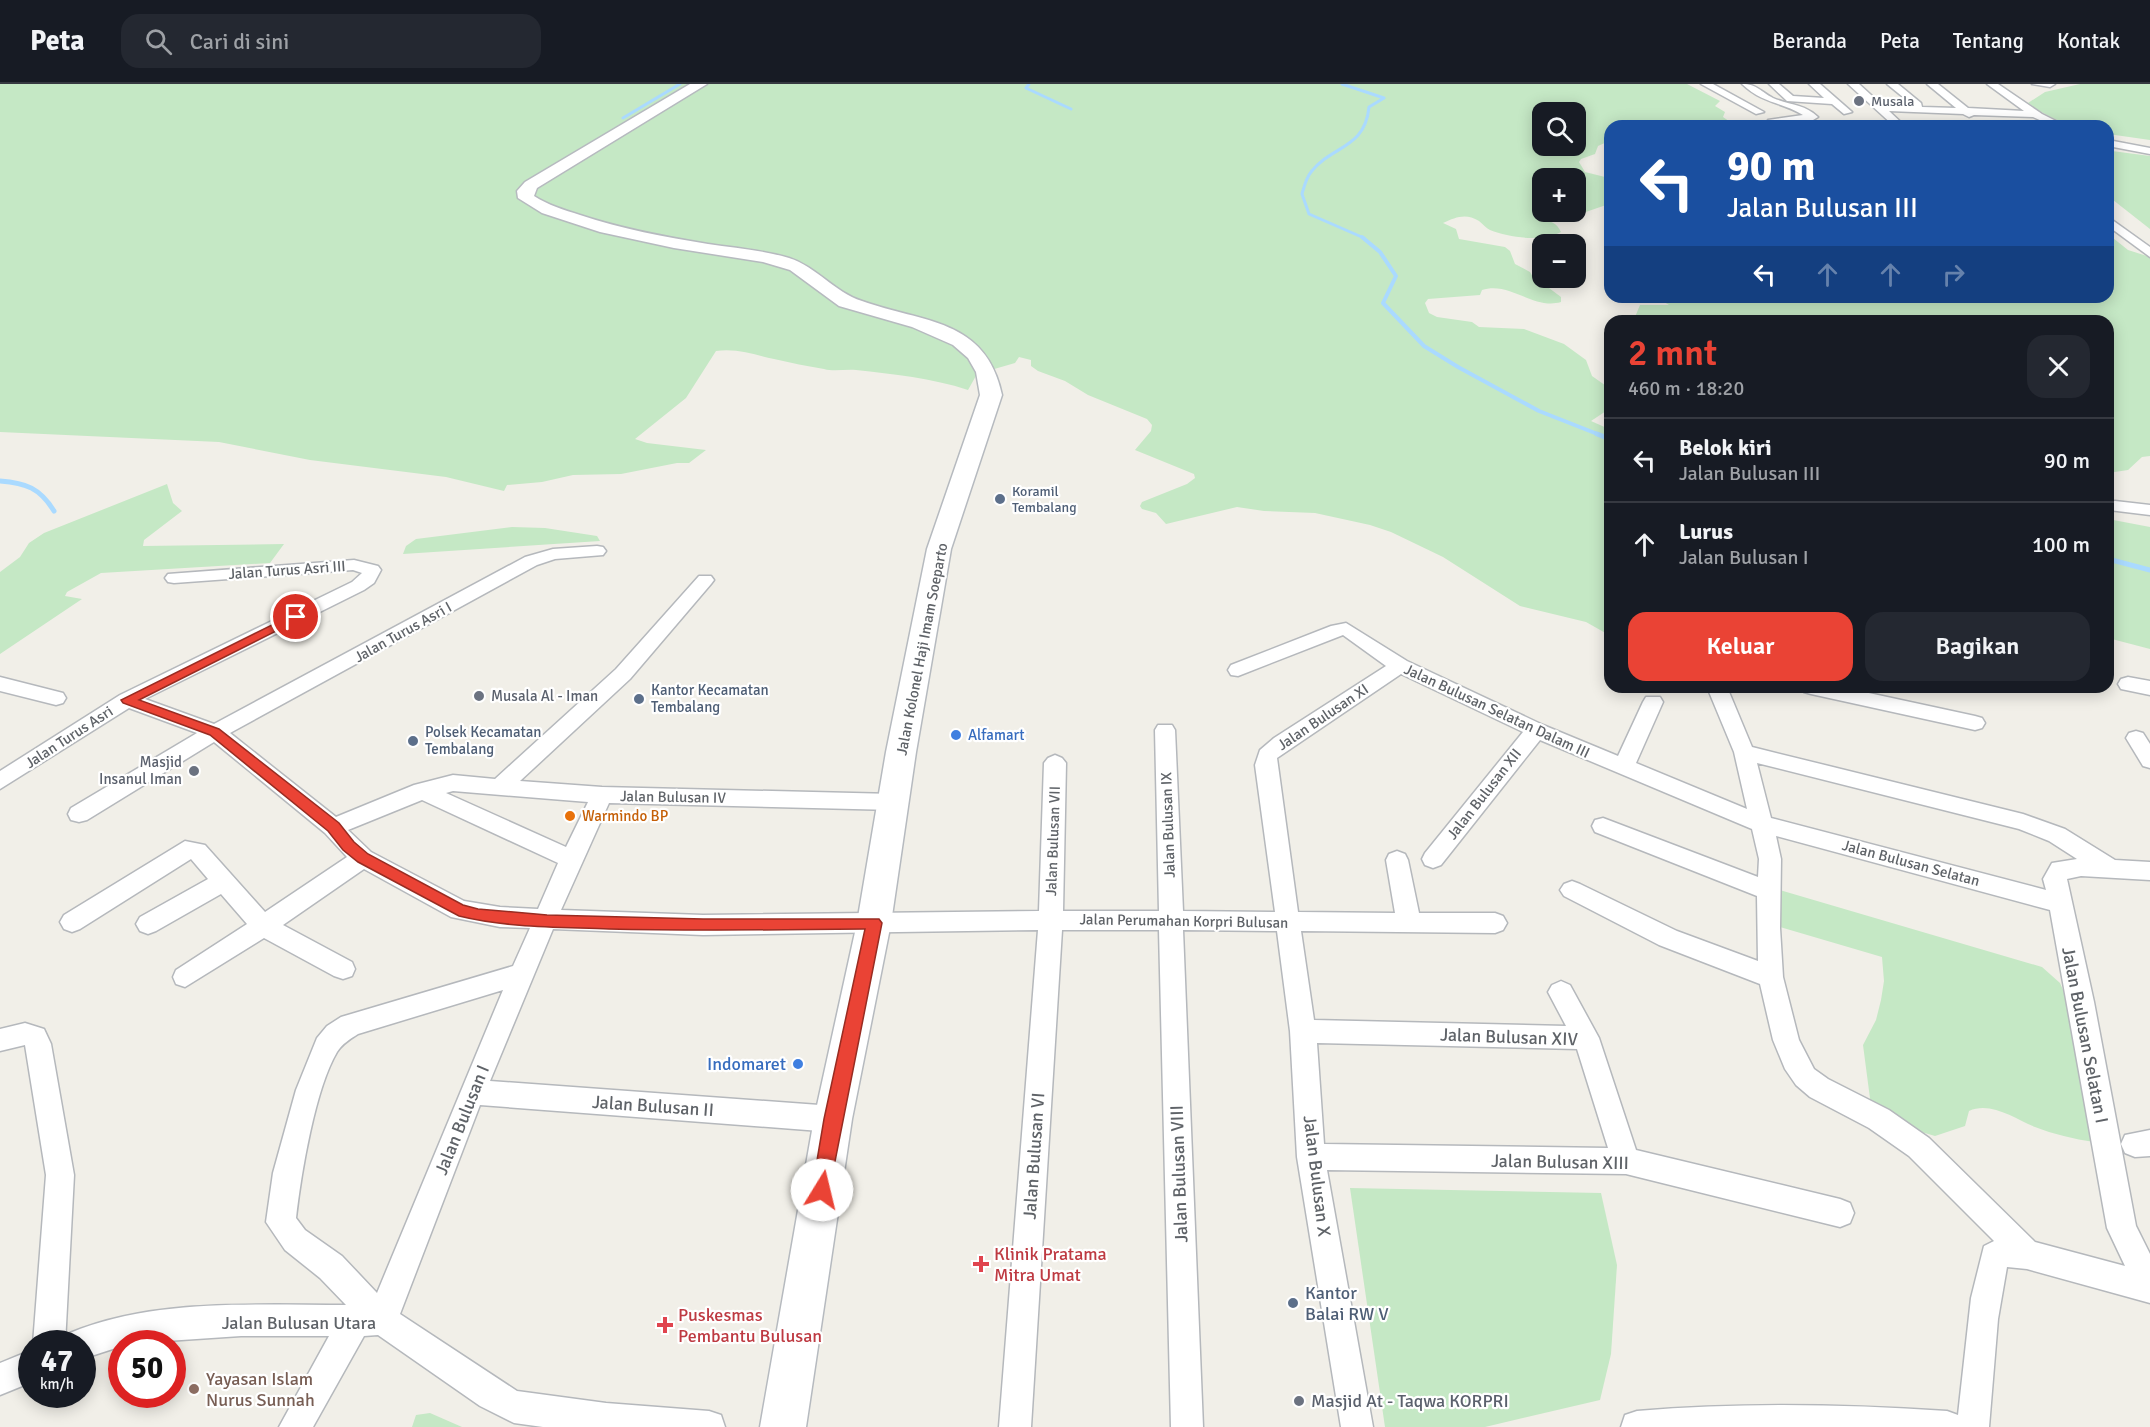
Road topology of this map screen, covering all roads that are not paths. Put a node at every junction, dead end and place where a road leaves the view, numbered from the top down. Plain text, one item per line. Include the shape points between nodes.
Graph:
1 (700, 84) edge
2 (1706, 84) edge
3 (1747, 84) edge
4 (1774, 84) edge
5 (1814, 84) edge
6 (1853, 84) edge
7 (1892, 84) edge
8 (1932, 84) edge
9 (1983, 84) edge
10 (1992, 84) edge
11 (2038, 84) edge
12 (2050, 84) edge
13 (1831, 99) junction
14 (1875, 103) junction
15 (1799, 108) junction
16 (1920, 108) junction
17 (1964, 109) junction
18 (1847, 112) dead end
19 (2027, 112) junction
20 (1788, 120) edge
21 (1893, 120) edge
22 (1934, 120) edge
23 (1978, 120) edge
24 (2038, 120) edge
25 (2045, 120) edge
26 (2114, 140) edge
27 (2114, 142) edge
28 (2122, 143) junction
29 (2150, 143) edge
30 (2150, 151) edge
31 (2114, 229) edge
32 (2150, 253) edge
33 (2115, 506) dead end
34 (2150, 510) edge
35 (597, 551) dead end
36 (174, 578) dead end
37 (705, 580) dead end
38 (1400, 666) junction
39 (1238, 670) dead end
40 (0, 684) edge
41 (2128, 684) dead end
42 (2150, 688) edge
43 (1719, 693) edge
44 (1838, 693) edge
45 (56, 698) dead end
46 (127, 700) junction
47 (1653, 702) dead end
48 (1975, 723) dead end
49 (1165, 730) dead end
50 (1536, 730) junction
51 (215, 732) junction
52 (2136, 738) dead end
53 (1744, 752) junction
54 (2150, 761) edge
55 (1055, 763) dead end
56 (1623, 768) junction
57 (2, 778) edge
58 (500, 786) junction
59 (422, 791) junction
60 (602, 795) junction
61 (894, 802) junction
62 (79, 814) dead end
63 (1762, 824) junction
64 (1603, 826) dead end
65 (333, 827) junction
66 (363, 858) junction
67 (1433, 858) dead end
68 (571, 859) junction
69 (1397, 860) dead end
70 (2111, 869) junction
71 (2150, 871) edge
72 (223, 882) junction
73 (1572, 890) dead end
74 (1769, 891) junction
75 (2060, 903) junction
76 (1051, 920) junction
77 (1171, 920) junction
78 (547, 921) junction
79 (72, 922) dead end
80 (1290, 922) junction
81 (874, 923) junction
82 (1409, 923) junction
83 (1495, 923) dead end
84 (148, 924) dead end
85 (263, 926) junction
86 (342, 969) dead end
87 (522, 974) junction
88 (185, 977) dead end
89 (1772, 977) junction
90 (1561, 992) dead end
91 (1304, 1031) junction
92 (1586, 1038) junction
93 (0, 1040) edge
94 (472, 1092) junction
95 (833, 1119) junction
96 (1311, 1157) junction
97 (1626, 1161) junction
98 (1839, 1213) dead end
99 (2027, 1254) junction
100 (2150, 1287) edge
101 (368, 1320) junction
102 (51, 1330) edge
103 (96, 1338) edge
104 (18, 1372) edge
105 (0, 1379) edge
106 (295, 1427) edge
107 (710, 1427) edge
108 (783, 1427) edge
109 (1015, 1427) edge
110 (1187, 1427) edge
111 (1357, 1427) edge
112 (1637, 1427) edge
113 (1947, 1427) edge
114 (1973, 1427) edge

1 - 61 main road, Jalan Kolonel Haji Imam Soeparto via 531,185 525,191 526,198 621,234 784,262 810,273 829,293 855,306 936,329 965,344 983,362 990,378 991,395 939,549
2 - 15 street via 1753,112
3 - 15 street via 1770,99
4 - 13 street via 1790,99
5 - 13 street
6 - 14 street
7 - 16 street
8 - 17 street
9 - 19 street
10 - 19 street
11 - 12 street
13 - 14 street
13 - 18 street
14 - 16 street
14 - 21 street
15 - 20 street via 1813,117
16 - 17 street
16 - 22 street
17 - 19 street
17 - 23 street
19 - 24 street
19 - 25 street
26 - 28 street
27 - 28 street
28 - 29 street
28 - 30 street
31 - 32 street
33 - 34 street
35 - 51 street, Jalan Turus Asri I via 553,554 531,561
36 - 46 street, Jalan Turus Asri III via 354,565 372,570 358,586
37 - 58 street via 622,674
38 - 39 street, Jalan Bulusan Selatan Dalam III via 1342,629
38 - 50 street, Jalan Bulusan Selatan Dalam III
38 - 80 street, Jalan Bulusan XI via 1267,755
40 - 45 street
41 - 42 street
43 - 53 street
44 - 48 street
46 - 51 street, Jalan Turus Asri
46 - 57 street, Jalan Turus Asri
47 - 56 street
49 - 77 street, Jalan Bulusan IX
50 - 56 street, Jalan Bulusan Selatan Dalam III
50 - 67 street, Jalan Bulusan XII
51 - 62 street, Jalan Turus Asri I
51 - 65 street, Jalan Turus Asri
52 - 54 street
53 - 63 street
53 - 70 street via 2023,822 2080,848
55 - 76 street, Jalan Bulusan VII
56 - 63 street, Jalan Bulusan Selatan Dalam III
58 - 59 street, Jalan Bulusan IV via 453,783
58 - 60 street, Jalan Bulusan IV
59 - 65 street
59 - 68 street
60 - 61 street, Jalan Bulusan IV
60 - 68 street, Jalan Bulusan I
61 - 81 main road, Jalan Kolonel Haji Imam Soeparto
63 - 74 street via 1770,859
63 - 75 street, Jalan Bulusan Selatan
64 - 74 street
65 - 66 street
66 - 78 street via 459,910
66 - 85 street
68 - 78 street, Jalan Bulusan I
69 - 82 street
70 - 71 street, Jalan Bulusan Selatan I
70 - 75 street, Jalan Bulusan Selatan I via 2060,869 2055,879
72 - 79 street via 197,851 185,850
72 - 84 street
72 - 85 street
73 - 89 street via 1668,938
74 - 89 street
75 - 100 street, Jalan Bulusan Selatan I via 2122,1228
76 - 77 street, Jalan Perumahan Korpri Bulusan
76 - 81 street, Jalan Perumahan Korpri Bulusan
76 - 109 street, Jalan Bulusan VI
77 - 80 street, Jalan Perumahan Korpri Bulusan
77 - 110 street, Jalan Bulusan VIII
78 - 81 street, Jalan Perumahan Korpri Bulusan via 703,925
78 - 87 street, Jalan Bulusan I
80 - 82 street, Jalan Perumahan Korpri Bulusan
80 - 91 street, Jalan Bulusan X
81 - 95 main road, Jalan Kolonel Haji Imam Soeparto
82 - 83 street, Jalan Perumahan Korpri Bulusan
85 - 86 street
85 - 88 street
87 - 94 street, Jalan Bulusan I
87 - 101 street via 350,1025 326,1046 289,1163 281,1222 294,1240 331,1268
89 - 99 street via 1786,1040 1805,1077 1879,1119 1918,1147
90 - 92 street
91 - 92 street, Jalan Bulusan XIV
91 - 96 street, Jalan Bulusan X
92 - 97 street, Jalan Bulusan XIV
93 - 102 street via 25,1034 35,1037 39,1044 60,1175
94 - 95 street, Jalan Bulusan II
94 - 101 street, Jalan Bulusan I
95 - 108 main road, Jalan Kolonel Haji Imam Soeparto
96 - 97 street, Jalan Bulusan XIII
96 - 111 street, Jalan Bulusan X
97 - 98 street, Jalan Bulusan XIII
99 - 100 street
99 - 114 street via 2008,1251 1994,1256 1980,1340
101 - 103 street, Jalan Bulusan Utara via 241,1321 136,1328
101 - 106 street, Jalan Bulusan I
101 - 107 street, Jalan Bulusan Utara via 514,1407
104 - 105 street
112 - 113 street via 1737,1419

